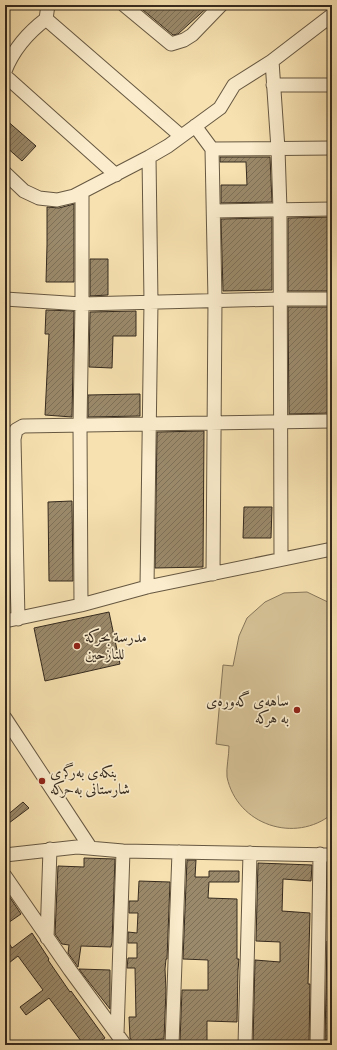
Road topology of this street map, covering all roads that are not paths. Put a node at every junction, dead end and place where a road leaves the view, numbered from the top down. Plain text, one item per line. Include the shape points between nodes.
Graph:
1 (48, 5) edge
2 (124, 5) edge
3 (221, 5) edge
4 (332, 14) edge
5 (46, 19) junction
6 (272, 61) junction
7 (7, 78) edge
8 (273, 85) junction
9 (332, 85) edge
10 (195, 126) junction
11 (181, 136) junction
12 (332, 148) edge
13 (212, 149) junction
14 (278, 149) junction
15 (149, 157) junction
16 (5, 173) edge
17 (116, 175) junction
18 (82, 192) junction
19 (332, 209) edge
20 (280, 210) junction
21 (214, 211) junction
22 (5, 298) edge
23 (280, 299) junction
24 (332, 299) edge
25 (215, 300) junction
26 (151, 302) junction
27 (82, 304) junction
28 (280, 421) junction
29 (332, 421) edge
30 (149, 424) junction
31 (214, 424) junction
32 (80, 425) junction
33 (332, 549) edge
34 (281, 558) junction
35 (213, 574) junction
36 (147, 587) junction
37 (81, 605) junction
38 (11, 620) edge
39 (5, 718) edge
40 (90, 847) junction
41 (50, 850) junction
42 (123, 851) junction
43 (178, 852) junction
44 (250, 853) junction
45 (5, 855) edge
46 (326, 855) edge
47 (5, 876) edge
48 (47, 938) junction
49 (117, 1034) junction
50 (125, 1045) edge
51 (172, 1045) edge
52 (245, 1045) edge
53 (317, 1045) edge

1 - 5 street
2 - 3 street via 170,44 192,35
4 - 6 street
5 - 7 street via 31,31 14,54
5 - 11 street
6 - 8 street
6 - 10 street via 234,85 220,108
7 - 17 street
8 - 9 street
8 - 14 street
10 - 11 street
10 - 13 street
11 - 15 street
12 - 14 street
13 - 14 street
13 - 21 street
14 - 20 street
15 - 17 street
15 - 26 street
16 - 18 street via 24,190 39,198 57,200
17 - 18 street
18 - 27 street
19 - 20 street
20 - 21 street
20 - 23 street
21 - 25 street
22 - 27 street
23 - 24 street
23 - 25 street
23 - 28 street
25 - 26 street
25 - 31 street
26 - 27 street
26 - 30 street
27 - 32 street
28 - 29 street
28 - 31 street
28 - 34 street
30 - 31 street
30 - 32 street
30 - 36 street
31 - 35 street
32 - 37 street
32 - 38 street via 23,426 16,430
33 - 34 street
34 - 35 street
35 - 36 street
36 - 37 street
37 - 38 street
39 - 40 street
40 - 41 street
40 - 42 street
41 - 45 street
41 - 48 street
42 - 43 street
42 - 49 street
43 - 44 street
43 - 51 street
44 - 46 street
44 - 52 street
46 - 53 street
47 - 48 street
48 - 49 street
49 - 50 street

